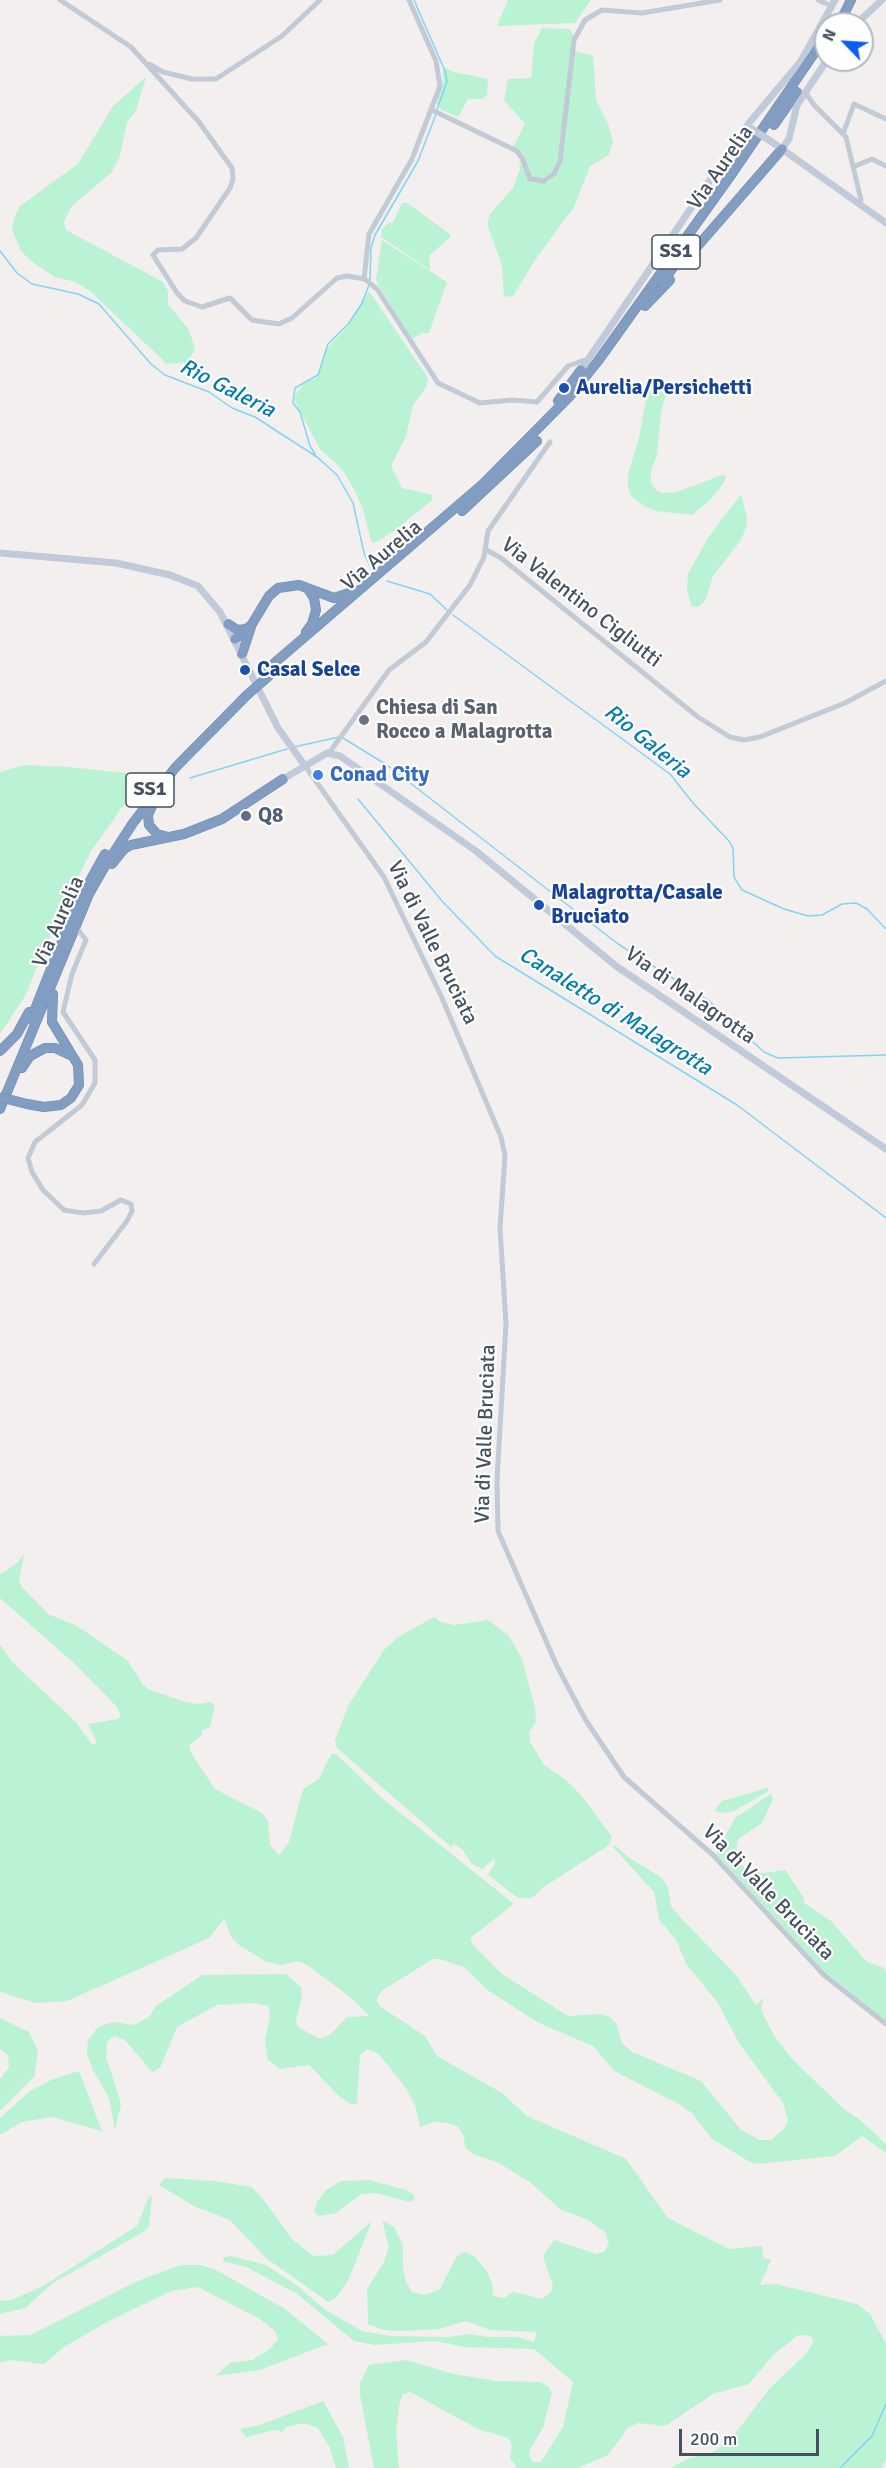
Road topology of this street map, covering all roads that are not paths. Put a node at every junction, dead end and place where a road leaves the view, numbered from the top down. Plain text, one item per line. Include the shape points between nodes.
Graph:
1 (60, 0) edge
2 (321, 0) edge
3 (409, 0) edge
4 (720, 0) edge
5 (818, 0) edge
6 (882, 0) edge
7 (313, 2) edge
8 (833, 3) edge
9 (869, 12) edge
10 (814, 55) edge
11 (146, 64) junction
12 (814, 65) edge
13 (819, 72) edge
14 (806, 92) junction
15 (435, 111) junction
16 (886, 119) edge
17 (749, 127) junction
18 (843, 134) junction
19 (782, 148) junction
20 (886, 166) edge
21 (854, 167) junction
22 (859, 203) junction
23 (886, 223) edge
24 (367, 281) junction
25 (645, 306) junction
26 (588, 359) junction
27 (566, 368) junction
28 (581, 370) junction
29 (550, 442) dead end
30 (512, 456) junction
31 (485, 549) junction
32 (0, 553) edge
33 (399, 561) junction
34 (375, 578) junction
35 (305, 587) junction
36 (228, 624) junction
37 (248, 629) junction
38 (235, 639) junction
39 (242, 654) junction
40 (268, 673) junction
41 (886, 681) edge
42 (245, 693) junction
43 (329, 753) junction
44 (184, 757) junction
45 (305, 766) junction
46 (283, 779) joint
47 (170, 838) junction
48 (95, 883) junction
49 (89, 894) junction
50 (76, 906) junction
51 (79, 931) junction
52 (0, 1051) edge
53 (76, 1062) junction
54 (0, 1095) edge
55 (0, 1109) edge
56 (0, 1120) edge
57 (886, 1149) edge
58 (94, 1264) dead end
59 (886, 2024) edge

1 - 11 street via 128,44
2 - 7 street
3 - 15 street via 440,74
4 - 15 street via 646,13 602,10 585,20 574,40 560,161 554,174 544,181 531,180 522,156 515,150
5 - 8 street
6 - 9 main road
7 - 11 street via 282,36 216,79 192,79
8 - 17 main road, Via Aurelia via 797,68
10 - 30 highway, Via Aurelia / SS1 via 598,361
11 - 24 street via 199,122 233,173 228,191 194,241 182,249 158,250 153,255 180,297 202,307 230,298 252,320 279,324 292,318 335,279 344,276
12 - 25 highway, Via Aurelia / SS1
13 - 14 main road, Via Aurelia
14 - 18 street
14 - 19 main road, Via Aurelia
15 - 24 street via 409,166 369,232
16 - 18 street via 854,104
17 - 19 main road, bridge
17 - 26 main road, Via Aurelia
18 - 21 street
19 - 22 main road
19 - 25 highway
20 - 21 street via 872,159
21 - 22 street
22 - 23 main road
24 - 27 street via 436,381 476,401 537,402
25 - 33 highway, Via Aurelia / SS1 via 586,387 540,437 483,493
26 - 27 street
26 - 28 main road, Via Aurelia
27 - 28 street
28 - 30 highway
29 - 31 street via 488,531
30 - 33 highway, Via Aurelia / SS1
31 - 41 street, Via Valentino Cigliutti via 699,717 730,737 760,738 845,703
31 - 43 street, Via Valentino Cigliutti via 478,572 457,603 416,652 390,670
32 - 36 main road via 116,563 184,579 208,594
33 - 34 highway, Via Aurelia / SS1
33 - 40 highway, Via Aurelia / SS1 via 372,589
34 - 35 highway via 337,598
34 - 40 highway, Via Aurelia / SS1
35 - 37 highway via 291,584 276,589
35 - 40 highway via 315,602 312,624
36 - 37 highway via 237,630
36 - 38 main road
37 - 38 highway
37 - 39 highway
38 - 39 main road
39 - 45 main road via 278,728
40 - 42 highway, Via Aurelia / SS1
42 - 44 highway, Via Aurelia / SS1
42 - 50 highway, Via Aurelia / SS1 via 201,731 151,788 106,852
43 - 45 main road
43 - 57 main road, Via di Malagrotta via 340,756 476,851 616,966
44 - 47 highway via 148,815 152,830
44 - 48 highway, Via Aurelia / SS1 via 133,823
45 - 46 main road
45 - 59 street, Via di Valle Bruciata via 384,877 442,998 501,1137 505,1156 500,1228 506,1330 497,1480 498,1531 557,1666 585,1719 624,1777 713,1855 824,1975
46 - 47 highway via 222,819
47 - 48 highway via 124,849
48 - 49 highway, Via Aurelia / SS1
49 - 51 highway via 90,904
49 - 55 highway, Via Aurelia / SS1
50 - 52 highway via 24,1022
50 - 54 highway, Via Aurelia / SS1
51 - 53 highway via 55,986 50,1009 55,1029
51 - 58 street via 86,939 63,1011 95,1060 95,1083 82,1105 35,1142 28,1158 43,1190 64,1210 103,1211 121,1200 131,1204 129,1219
53 - 54 highway, bridge via 80,1083 70,1100 49,1107
53 - 56 highway via 69,1054 52,1047 34,1053 21,1070

